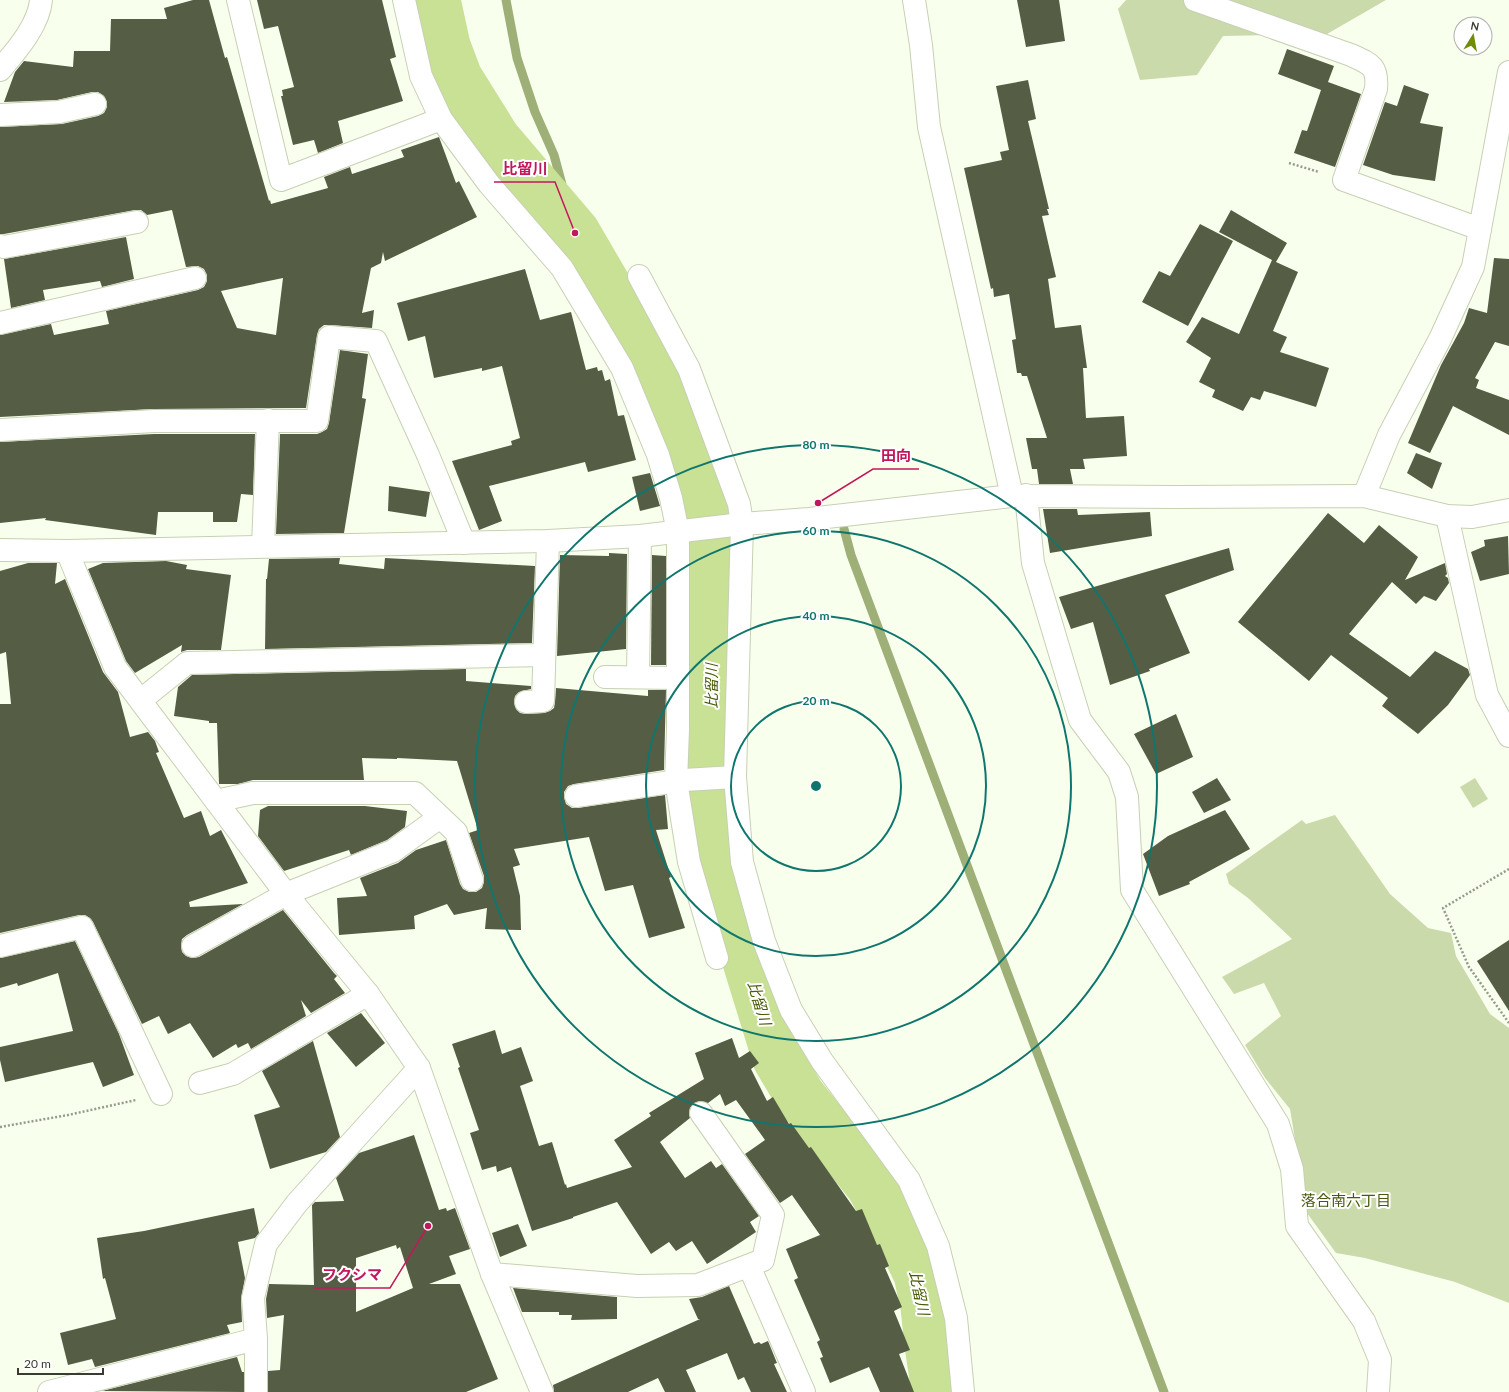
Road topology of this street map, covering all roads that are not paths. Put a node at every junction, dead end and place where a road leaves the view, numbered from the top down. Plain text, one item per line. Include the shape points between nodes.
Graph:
1 (41, 0) edge
2 (238, 0) edge
3 (404, 0) edge
4 (914, 0) edge
5 (1195, 0) edge
6 (0, 70) edge
7 (1509, 72) edge
8 (95, 104) dead end
9 (0, 115) edge
10 (441, 119) junction
11 (137, 222) dead end
12 (1480, 229) junction
13 (0, 246) edge
14 (639, 276) dead end
15 (195, 278) dead end
16 (0, 323) edge
17 (268, 420) junction
18 (0, 430) edge
19 (1019, 496) junction
20 (1364, 496) junction
21 (1509, 510) edge
22 (1447, 516) junction
23 (737, 525) junction
24 (683, 531) junction
25 (640, 536) junction
26 (548, 541) junction
27 (464, 543) junction
28 (263, 546) junction
29 (0, 550) edge
30 (67, 551) junction
31 (544, 655) junction
32 (604, 677) dead end
33 (638, 677) junction
34 (678, 678) junction
35 (141, 700) junction
36 (526, 702) dead end
37 (1509, 736) edge
38 (730, 777) junction
39 (680, 780) junction
40 (576, 796) dead end
41 (216, 801) junction
42 (440, 816) junction
43 (472, 880) dead end
44 (286, 894) junction
45 (0, 946) edge
46 (193, 946) dead end
47 (716, 958) dead end
48 (368, 994) junction
49 (419, 1068) junction
50 (200, 1083) dead end
51 (161, 1094) road end
52 (701, 1113) dead end
53 (749, 1266) junction
54 (492, 1274) junction
55 (256, 1339) junction
56 (49, 1392) edge
57 (256, 1392) edge
58 (542, 1392) edge
59 (804, 1392) edge
60 (963, 1392) edge
61 (1378, 1392) edge

1 - 6 street via 35,21 17,50
2 - 10 street via 280,180
3 - 10 street via 420,76
4 - 19 street via 929,127
5 - 12 street via 1368,62 1374,68 1377,78 1376,89 1344,180
7 - 12 street
8 - 9 street via 59,112
10 - 24 street via 489,184 562,268 622,368 658,455
11 - 13 street
12 - 20 street via 1473,267 1440,339 1389,435
14 - 23 street via 689,369 739,504
15 - 16 street
17 - 18 street via 154,421
17 - 27 street via 317,421 329,337 376,341 428,455
17 - 28 street
19 - 20 street
19 - 23 street
19 - 61 street via 1033,563 1080,720 1119,772 1126,796 1132,890 1278,1124 1292,1169 1297,1226 1364,1321 1380,1360
20 - 22 street
21 - 22 street via 1472,517
22 - 37 street via 1487,695
23 - 24 street
23 - 38 street
24 - 25 street
24 - 34 street
25 - 26 street
25 - 33 street
26 - 27 street
26 - 31 street
27 - 28 street
28 - 30 street
29 - 30 street
30 - 35 street via 115,667
31 - 35 street via 188,663
31 - 36 street via 543,701
32 - 33 street
33 - 34 street
34 - 39 street
35 - 41 street
38 - 39 street
38 - 60 street via 742,862 764,941 791,1010 822,1061 909,1180 938,1246 956,1318
39 - 40 street
39 - 47 street via 689,862
41 - 42 street via 253,793 415,793
41 - 44 street
42 - 43 street via 456,832
42 - 44 street via 393,851
44 - 46 street
44 - 48 street
45 - 51 street via 82,927
48 - 49 street
48 - 50 street via 233,1074
49 - 54 street
49 - 55 street via 297,1203 266,1244 253,1298
52 - 53 street via 773,1215 763,1260
53 - 54 street via 698,1285 637,1286
53 - 59 street
54 - 58 street
55 - 56 street
55 - 57 street

